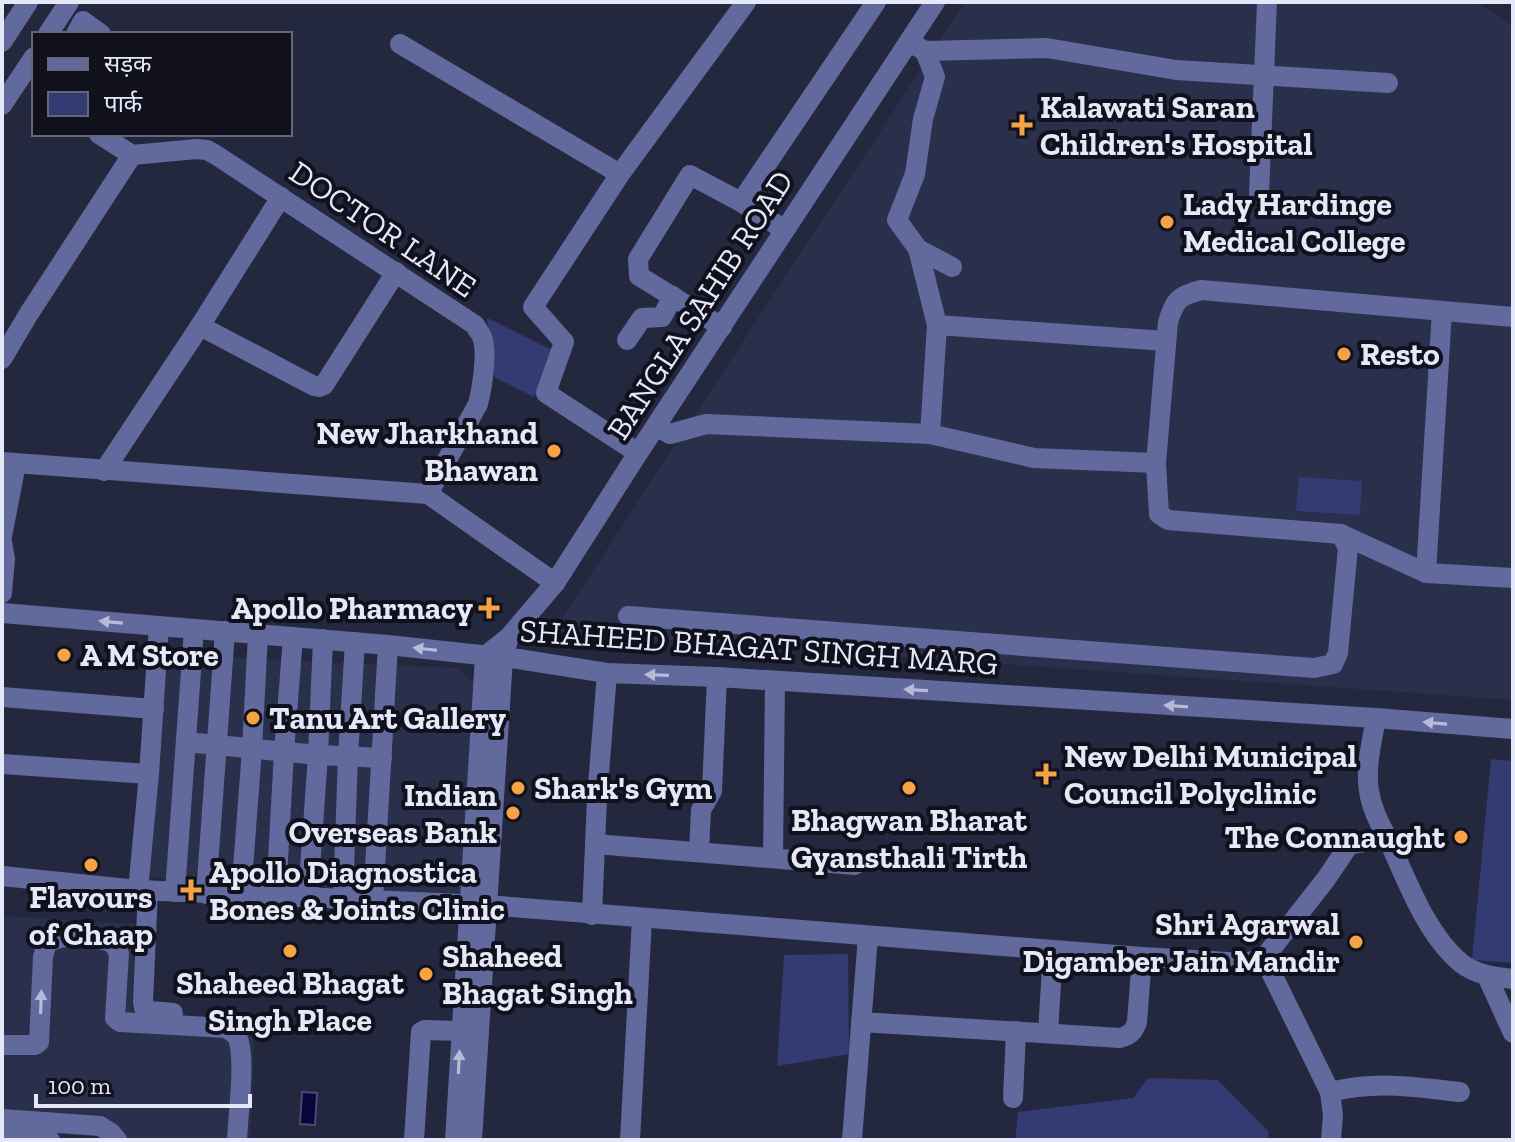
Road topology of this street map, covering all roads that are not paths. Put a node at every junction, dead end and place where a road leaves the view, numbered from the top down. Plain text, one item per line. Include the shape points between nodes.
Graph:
1 (28, 2) edge
2 (69, 2) edge
3 (746, 2) edge
4 (876, 2) edge
5 (935, 2) edge
6 (1267, 2) edge
7 (49, 32) edge
8 (77, 32) edge
9 (98, 32) edge
10 (2, 42) edge
11 (400, 44) dead end
12 (917, 46) junction
13 (32, 64) edge
14 (1263, 77) junction
15 (1388, 83) dead end
16 (26, 87) edge
17 (2, 105) edge
18 (102, 136) edge
19 (201, 142) edge
20 (132, 155) junction
21 (620, 174) junction
22 (1259, 194) dead end
23 (281, 197) junction
24 (741, 202) junction
25 (785, 230) junction
26 (918, 249) junction
27 (952, 267) dead end
28 (396, 272) junction
29 (673, 296) junction
30 (1442, 311) junction
31 (1513, 317) edge
32 (937, 325) junction
33 (200, 326) junction
34 (722, 327) junction
35 (627, 340) dead end
36 (1166, 341) junction
37 (2, 359) edge
38 (656, 426) junction
39 (930, 434) junction
40 (638, 453) junction
41 (9, 463) edge
42 (1156, 463) junction
43 (104, 471) junction
44 (428, 494) junction
45 (1341, 534) junction
46 (2, 536) edge
47 (2, 542) edge
48 (1426, 573) junction
49 (1513, 578) edge
50 (555, 583) junction
51 (2, 593) edge
52 (2, 613) edge
53 (628, 616) dead end
54 (159, 626) junction
55 (194, 629) junction
56 (225, 631) junction
57 (258, 634) junction
58 (293, 637) junction
59 (323, 639) junction
60 (355, 642) junction
61 (388, 645) junction
62 (494, 657) junction
63 (607, 673) junction
64 (717, 677) junction
65 (775, 682) junction
66 (2, 697) edge
67 (154, 709) junction
68 (1376, 718) junction
69 (1513, 729) edge
70 (186, 742) junction
71 (217, 746) junction
72 (252, 749) junction
73 (284, 752) junction
74 (318, 755) junction
75 (348, 756) junction
76 (382, 758) junction
77 (2, 764) edge
78 (149, 774) junction
79 (1389, 842) junction
80 (595, 844) junction
81 (699, 852) junction
82 (773, 858) junction
83 (855, 865) dead end
84 (2, 876) edge
85 (143, 890) junction
86 (175, 892) junction
87 (206, 894) junction
88 (241, 895) junction
89 (276, 897) junction
90 (308, 897) junction
91 (343, 899) junction
92 (373, 901) junction
93 (478, 905) junction
94 (592, 915) junction
95 (642, 919) junction
96 (868, 936) junction
97 (1053, 950) junction
98 (1142, 957) junction
99 (1264, 958) junction
100 (1487, 976) junction
101 (1513, 979) edge
102 (225, 1017) dead end
103 (861, 1022) junction
104 (461, 1031) junction
105 (1016, 1031) junction
106 (1048, 1033) junction
107 (1513, 1033) edge
108 (2, 1045) edge
109 (485, 1087) dead end
110 (1330, 1092) junction
111 (1460, 1092) dead end
112 (1013, 1098) dead end
113 (2, 1119) edge
114 (2, 1134) edge
115 (50, 1140) edge
116 (117, 1140) edge
117 (237, 1140) edge
118 (414, 1140) edge
119 (455, 1140) edge
120 (472, 1140) edge
121 (482, 1140) edge
122 (630, 1140) edge
123 (852, 1140) edge
124 (1331, 1140) edge

1 - 10 street
2 - 7 street
3 - 21 street
4 - 24 street
5 - 12 street, BANGLA SAHIB ROAD
6 - 14 street
8 - 9 street via 83,21
11 - 21 street
12 - 14 street via 1047,48 1176,70
12 - 25 street, BANGLA SAHIB ROAD
12 - 26 street via 935,77 915,174 897,220
13 - 16 street
14 - 15 street
14 - 22 street
16 - 17 street
18 - 20 street
19 - 20 street, DOCTOR LANE
19 - 23 street, DOCTOR LANE
20 - 37 street
21 - 40 street via 533,307 564,342 546,393
23 - 28 street, DOCTOR LANE
23 - 33 street
24 - 25 street
24 - 29 street via 690,175 638,259 639,276
25 - 34 street, BANGLA SAHIB ROAD
26 - 27 street
26 - 32 street
28 - 33 street via 319,387
28 - 44 street, DOCTOR LANE via 475,325 484,346 478,404
29 - 34 street
29 - 35 street via 662,317 642,318
30 - 31 street
30 - 36 street via 1201,290 1183,295 1173,305
30 - 48 street
32 - 36 street
32 - 39 street
33 - 43 street
34 - 38 street, BANGLA SAHIB ROAD
36 - 42 street
38 - 39 street via 670,434 706,424
38 - 40 street, BANGLA SAHIB ROAD
39 - 42 street via 1034,458
40 - 50 street, BANGLA SAHIB ROAD
41 - 43 street
41 - 46 street
42 - 45 street via 1159,514 1168,520
43 - 44 street
44 - 50 street
45 - 48 street
45 - 53 street via 1348,548 1338,653 1333,664 1314,668
47 - 51 street
48 - 49 street
50 - 62 street, BANGLA SAHIB ROAD
54 -> 52 street, SHAHEED BHAGAT SINGH MARG
54 - 55 street, SHAHEED BHAGAT SINGH MARG
54 - 67 street
55 - 56 street, SHAHEED BHAGAT SINGH MARG
55 - 70 street
56 - 57 street, SHAHEED BHAGAT SINGH MARG
56 - 71 street
57 - 58 street, SHAHEED BHAGAT SINGH MARG
57 - 72 street
58 - 59 street, SHAHEED BHAGAT SINGH MARG
58 - 73 street
59 - 60 street, SHAHEED BHAGAT SINGH MARG
59 - 74 street
60 - 61 street, SHAHEED BHAGAT SINGH MARG
60 - 75 street
62 -> 61 street, SHAHEED BHAGAT SINGH MARG
61 - 76 street
62 - 63 street, SHAHEED BHAGAT SINGH MARG
62 - 93 street
64 -> 63 street, SHAHEED BHAGAT SINGH MARG
63 - 80 street
64 - 65 street, SHAHEED BHAGAT SINGH MARG
64 - 81 street via 712,791 701,810
68 -> 65 street, SHAHEED BHAGAT SINGH MARG
65 - 82 street
66 - 67 street
67 - 78 street
69 -> 68 street, SHAHEED BHAGAT SINGH MARG
68 - 79 street via 1369,791
70 - 71 street
70 - 86 street
71 - 72 street
71 - 87 street
72 - 73 street
72 - 88 street
73 - 74 street
73 - 89 street
74 - 75 street
74 - 90 street
75 - 76 street
75 - 91 street
76 - 92 street
77 - 78 street
78 - 85 street
79 - 99 street via 1349,845
79 - 100 street via 1442,944 1463,965
80 - 81 street
80 - 94 street
81 - 82 street
82 - 83 street
84 - 85 street
85 - 86 street
85 - 102 street via 144,1008
86 - 87 street
87 - 88 street
88 - 89 street
89 - 90 street
90 - 91 street
91 - 92 street
92 - 93 street
93 - 94 street
93 - 104 street
93 - 120 street
94 - 95 street
95 - 96 street
95 - 122 street
96 - 97 street
96 - 103 street
97 - 98 street
97 - 106 street
98 - 99 street via 1245,963
98 - 106 street via 1135,1030 1120,1038
99 - 110 street
100 - 101 street
100 - 107 street
103 - 105 street
103 - 123 street
104 - 118 street via 421,1032
119 -> 104 street
105 - 106 street
105 - 112 street
108 -> 117 street via 39,1042 47,943 66,937 112,942 119,953 117,1021 226,1028 236,1034 241,1068
109 - 121 street
110 - 111 street via 1368,1085
110 - 124 street
113 - 116 street via 100,1126
114 - 115 street

